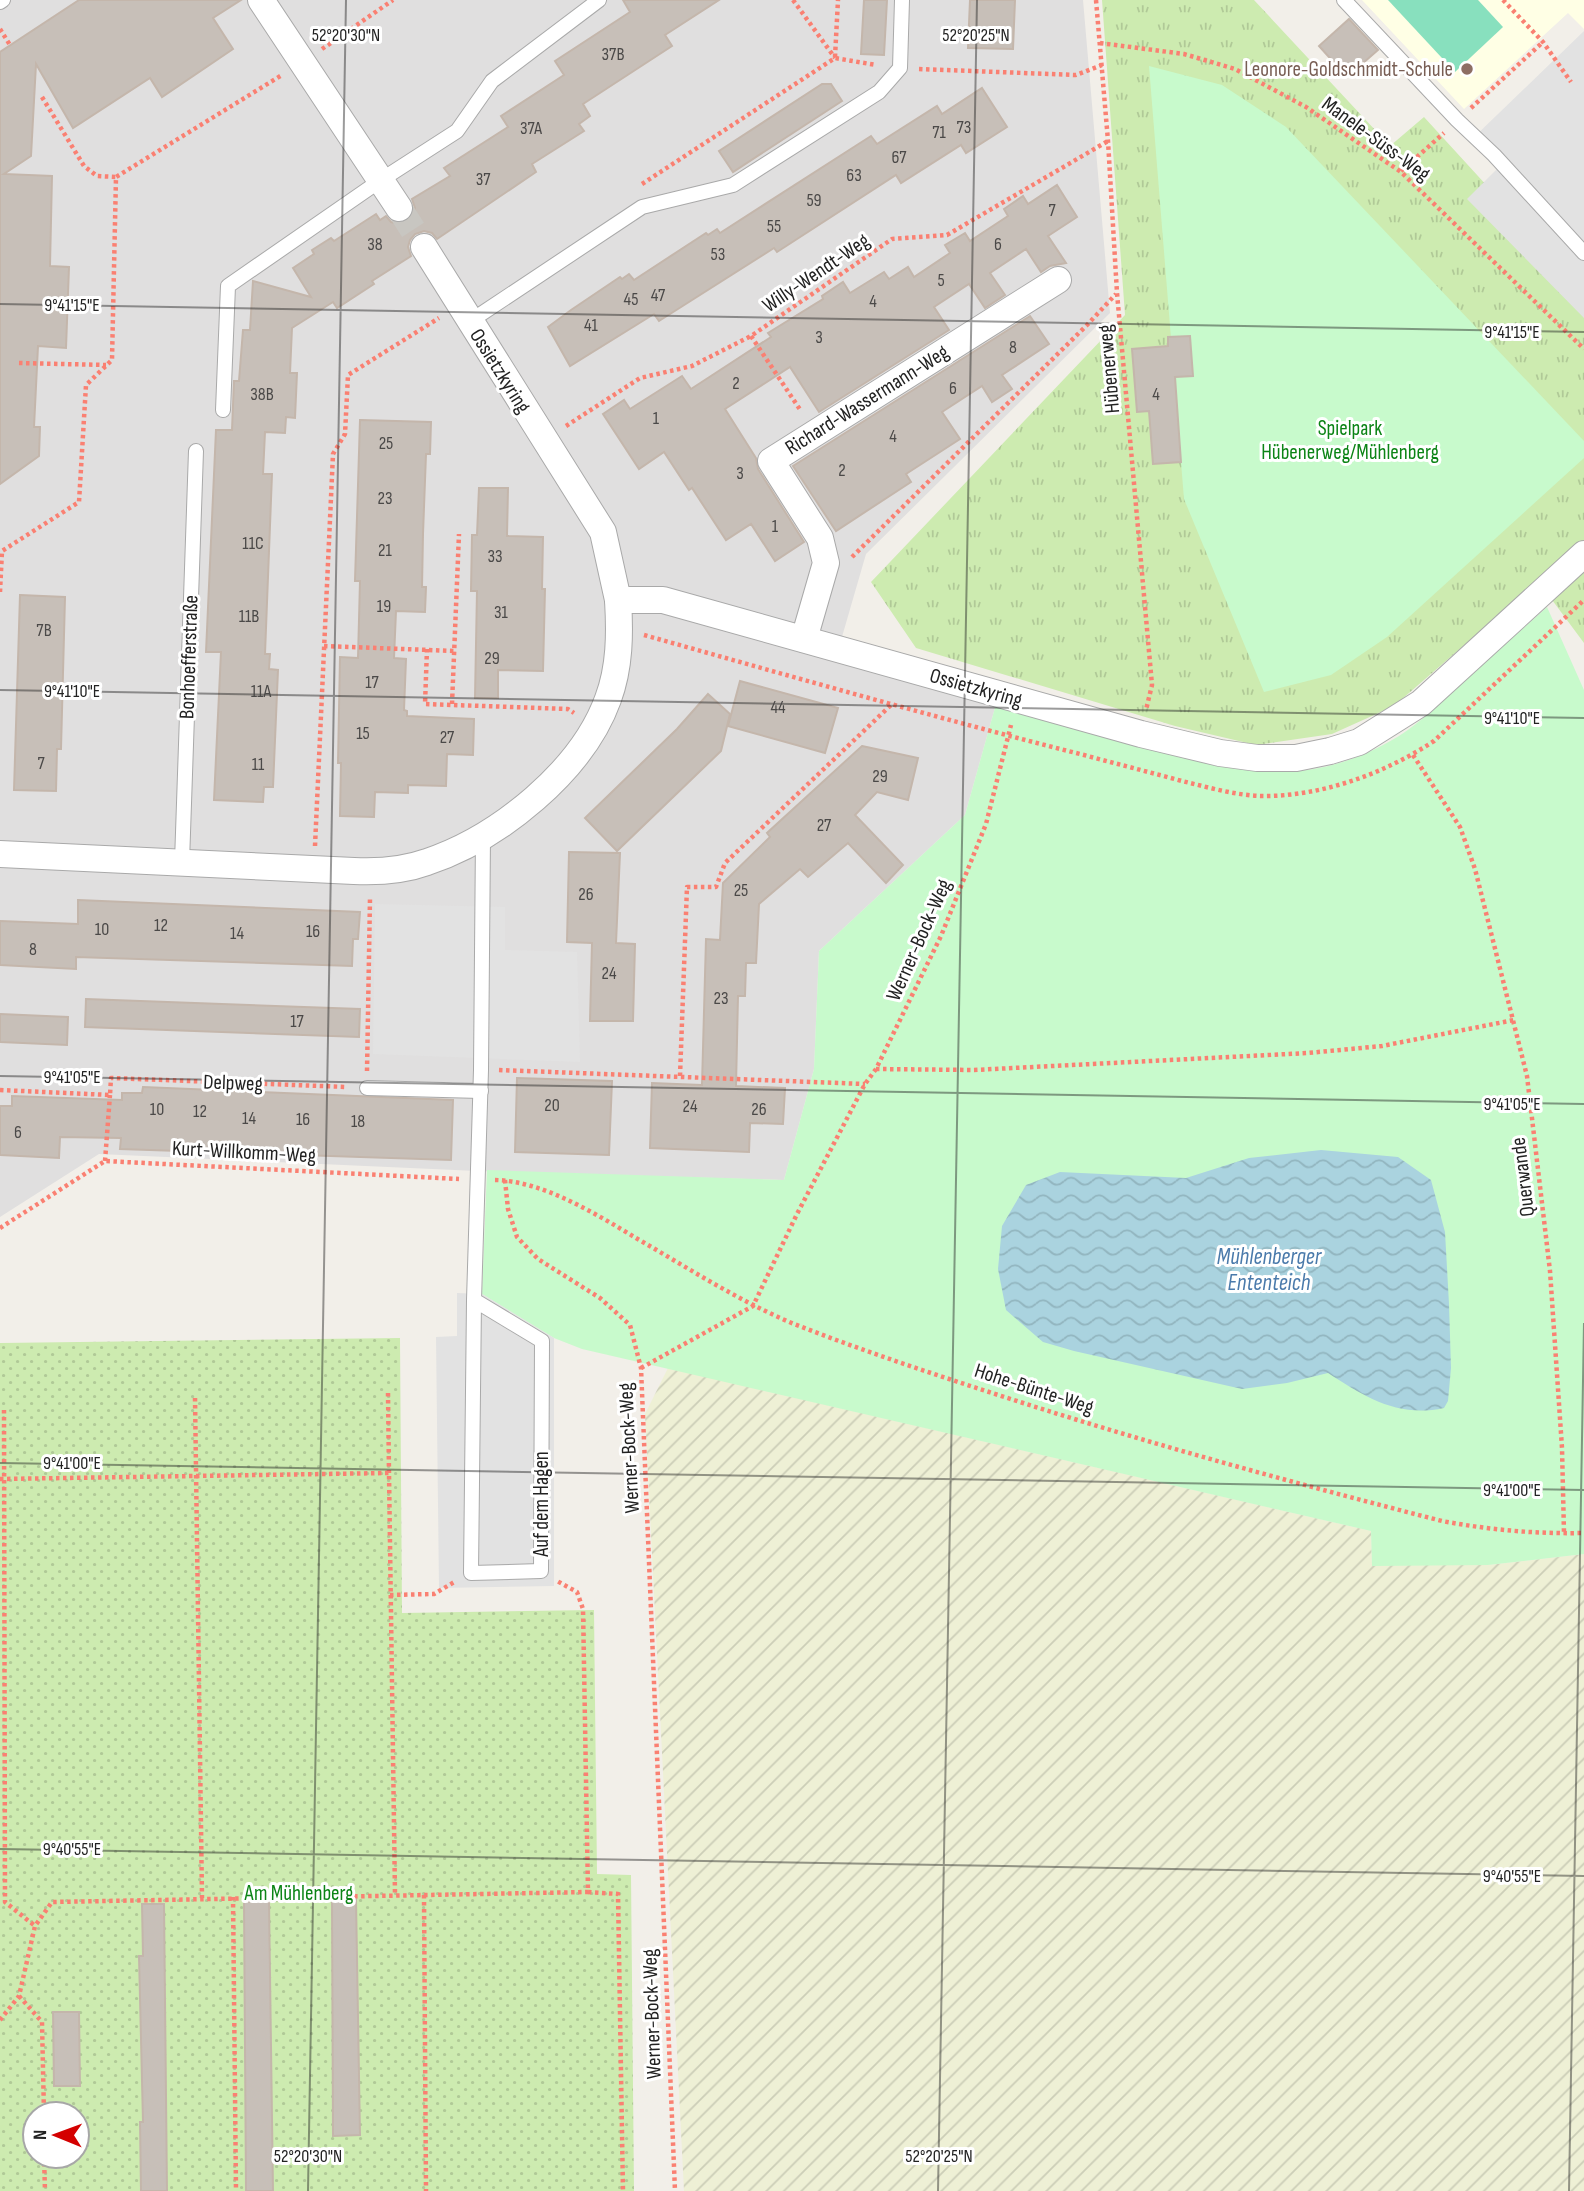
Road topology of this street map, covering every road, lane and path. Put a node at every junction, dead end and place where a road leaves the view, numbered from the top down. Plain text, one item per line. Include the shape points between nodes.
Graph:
1 (261, 0) edge
2 (393, 0) edge
3 (599, 0) edge
4 (793, 0) edge
5 (838, 0) edge
6 (902, 0) edge
7 (1096, 0) edge
8 (1344, 0) edge
9 (1503, 0) edge
10 (0, 29) edge
11 (1100, 43) junction
12 (10, 45) dead end
13 (835, 58) junction
14 (302, 62) junction
15 (1102, 65) junction
16 (900, 68) junction
17 (1571, 82) dead end
18 (42, 97) dead end
19 (1108, 141) junction
20 (116, 177) junction
21 (381, 180) junction
22 (641, 185) dead end
23 (399, 208) tunnel mouth
24 (424, 247) tunnel mouth
25 (1584, 253) edge
26 (1058, 279) dead end
27 (1117, 293) junction
28 (464, 314) junction
29 (751, 336) junction
30 (1584, 349) edge
31 (19, 363) dead end
32 (107, 366) junction
33 (223, 410) dead end
34 (817, 432) junction
35 (544, 440) junction
36 (196, 451) dead end
37 (459, 534) dead end
38 (1584, 554) edge
39 (827, 563) junction
40 (0, 578) edge
41 (0, 592) edge
42 (618, 600) junction
43 (620, 629) junction
44 (804, 639) junction
45 (324, 646) junction
46 (427, 649) junction
47 (454, 651) junction
48 (1018, 700) junction
49 (452, 704) junction
50 (892, 704) junction
51 (596, 724) junction
52 (1141, 734) junction
53 (1009, 736) junction
54 (1413, 755) dead end
55 (483, 836) junction
56 (0, 854) edge
57 (182, 862) junction
58 (313, 869) junction
59 (370, 872) junction
60 (1514, 1020) junction
61 (876, 1069) junction
62 (481, 1070) junction
63 (680, 1076) junction
64 (866, 1084) junction
65 (367, 1088) junction
66 (0, 1090) edge
67 (481, 1091) junction
68 (110, 1095) junction
69 (105, 1161) junction
70 (478, 1180) junction
71 (505, 1180) junction
72 (0, 1228) edge
73 (474, 1300) junction
74 (753, 1306) junction
75 (641, 1368) junction
76 (388, 1393) dead end
77 (195, 1398) dead end
78 (4, 1410) dead end
79 (389, 1473) junction
80 (197, 1477) junction
81 (2, 1479) edge
82 (1564, 1533) junction
83 (1584, 1533) edge
84 (541, 1572) junction
85 (471, 1573) junction
86 (390, 1595) junction
87 (588, 1892) junction
88 (395, 1895) junction
89 (424, 1895) junction
90 (202, 1898) junction
91 (233, 1898) junction
92 (35, 1926) junction
93 (19, 1996) junction
94 (0, 2020) edge
95 (44, 2100) edge
96 (44, 2170) edge
97 (45, 2191) edge
98 (236, 2191) edge
99 (426, 2191) edge
100 (623, 2191) edge
101 (675, 2191) edge

1 - 14 street
2 - 14 path
3 - 21 lane via 492,81 457,131
4 - 13 path
5 - 13 path
6 - 16 lane
7 - 11 path, Hübenerweg
8 - 25 lane
9 - 17 path via 1543,42
10 - 12 path
11 - 15 path, Hübenerweg
11 - 30 path, Manele-Süss-Weg via 1184,54 1235,69 1306,107 1401,172
13 - 16 path
13 - 22 path
14 - 20 path
14 - 21 street
15 - 16 path via 1076,75
15 - 19 path, Hübenerweg
16 - 28 lane, Ossietzkyring via 879,92 733,185 642,208
18 - 20 path via 84,166 97,176
19 - 27 path, Hübenerweg
19 - 29 path, Willy-Wendt-Weg via 947,235 892,239
20 - 32 path via 112,360
21 - 23 street
21 - 33 lane via 228,286
24 - 28 street, Ossietzkyring
26 - 34 street, Richard-Wassermann-Weg
27 - 39 path via 852,557
27 - 52 path, Hübenerweg via 1152,685
28 - 35 street, Ossietzkyring
28 - 45 path via 348,375 345,435 333,454
29 - 34 path
29 - 35 path, Willy-Wendt-Weg via 692,366 640,378
31 - 32 path
32 - 40 path via 86,385 79,502 2,551
34 - 39 street, Richard-Wassermann-Weg via 772,461 820,538
35 - 42 street, Ossietzkyring via 603,532
36 - 57 lane, Bonhoefferstraße
37 - 47 path
38 - 52 street, Ossietzkyring via 1421,704 1359,742 1296,758 1256,758
39 - 44 street
40 - 41 path
42 - 43 street
42 - 44 street, Ossietzkyring via 663,600
43 - 50 path
43 - 51 street via 608,699
44 - 48 street, Ossietzkyring
45 - 46 path
45 - 58 path
46 - 47 path
46 - 49 path via 425,704
47 - 49 path
48 - 52 street, Ossietzkyring
48 - 53 path, Werner-Bock-Weg
49 - 51 path via 568,709
50 - 53 path
50 - 63 path via 725,863 716,887 687,887
51 - 55 street via 590,738 556,778
53 - 61 path, Werner-Bock-Weg via 981,837 941,936
54 - 60 path, Querwande via 1460,827 1488,914
55 - 59 street via 426,863
55 - 62 lane
56 - 57 street
57 - 58 street
58 - 59 street
59 - 65 path
60 - 61 path via 1382,1046 1308,1053 974,1070
60 - 82 path, Querwande via 1527,1076 1550,1271
61 - 64 path, Werner-Bock-Weg
62 - 63 path
62 - 67 lane
63 - 64 path
64 - 74 path, Werner-Bock-Weg
65 - 67 lane
65 - 68 path, Delpweg via 111,1078
66 - 68 path
67 - 70 lane
68 - 69 path
69 - 70 path, Kurt-Willkomm-Weg
69 - 72 path
70 - 71 path, Kurt-Willkomm-Weg
70 - 73 lane
71 - 74 path, Hohe-Bünte-Weg via 557,1195
71 - 75 path via 517,1237 538,1259 600,1298 630,1325
73 - 84 lane, Auf dem Hagen via 542,1341
73 - 85 lane
74 - 75 path, Werner-Bock-Weg
74 - 82 path, Hohe-Bünte-Weg via 934,1374 1141,1440 1443,1521 1506,1531
75 - 101 path, Werner-Bock-Weg
76 - 79 path
77 - 80 path
78 - 81 path
79 - 80 path
79 - 86 path
80 - 81 path
80 - 90 path
81 - 92 path via 5,1902
82 - 83 path, Hohe-Bünte-Weg
84 - 85 lane, Auf dem Hagen
84 - 87 path via 576,1591 583,1609
85 - 86 path via 434,1594
86 - 88 path
87 - 89 path
87 - 100 path via 618,1894
88 - 89 path
88 - 91 path
89 - 99 path
90 - 91 path
90 - 92 path via 52,1902
91 - 98 path
92 - 93 path
93 - 94 path
93 - 95 path via 42,2022
96 - 97 path

